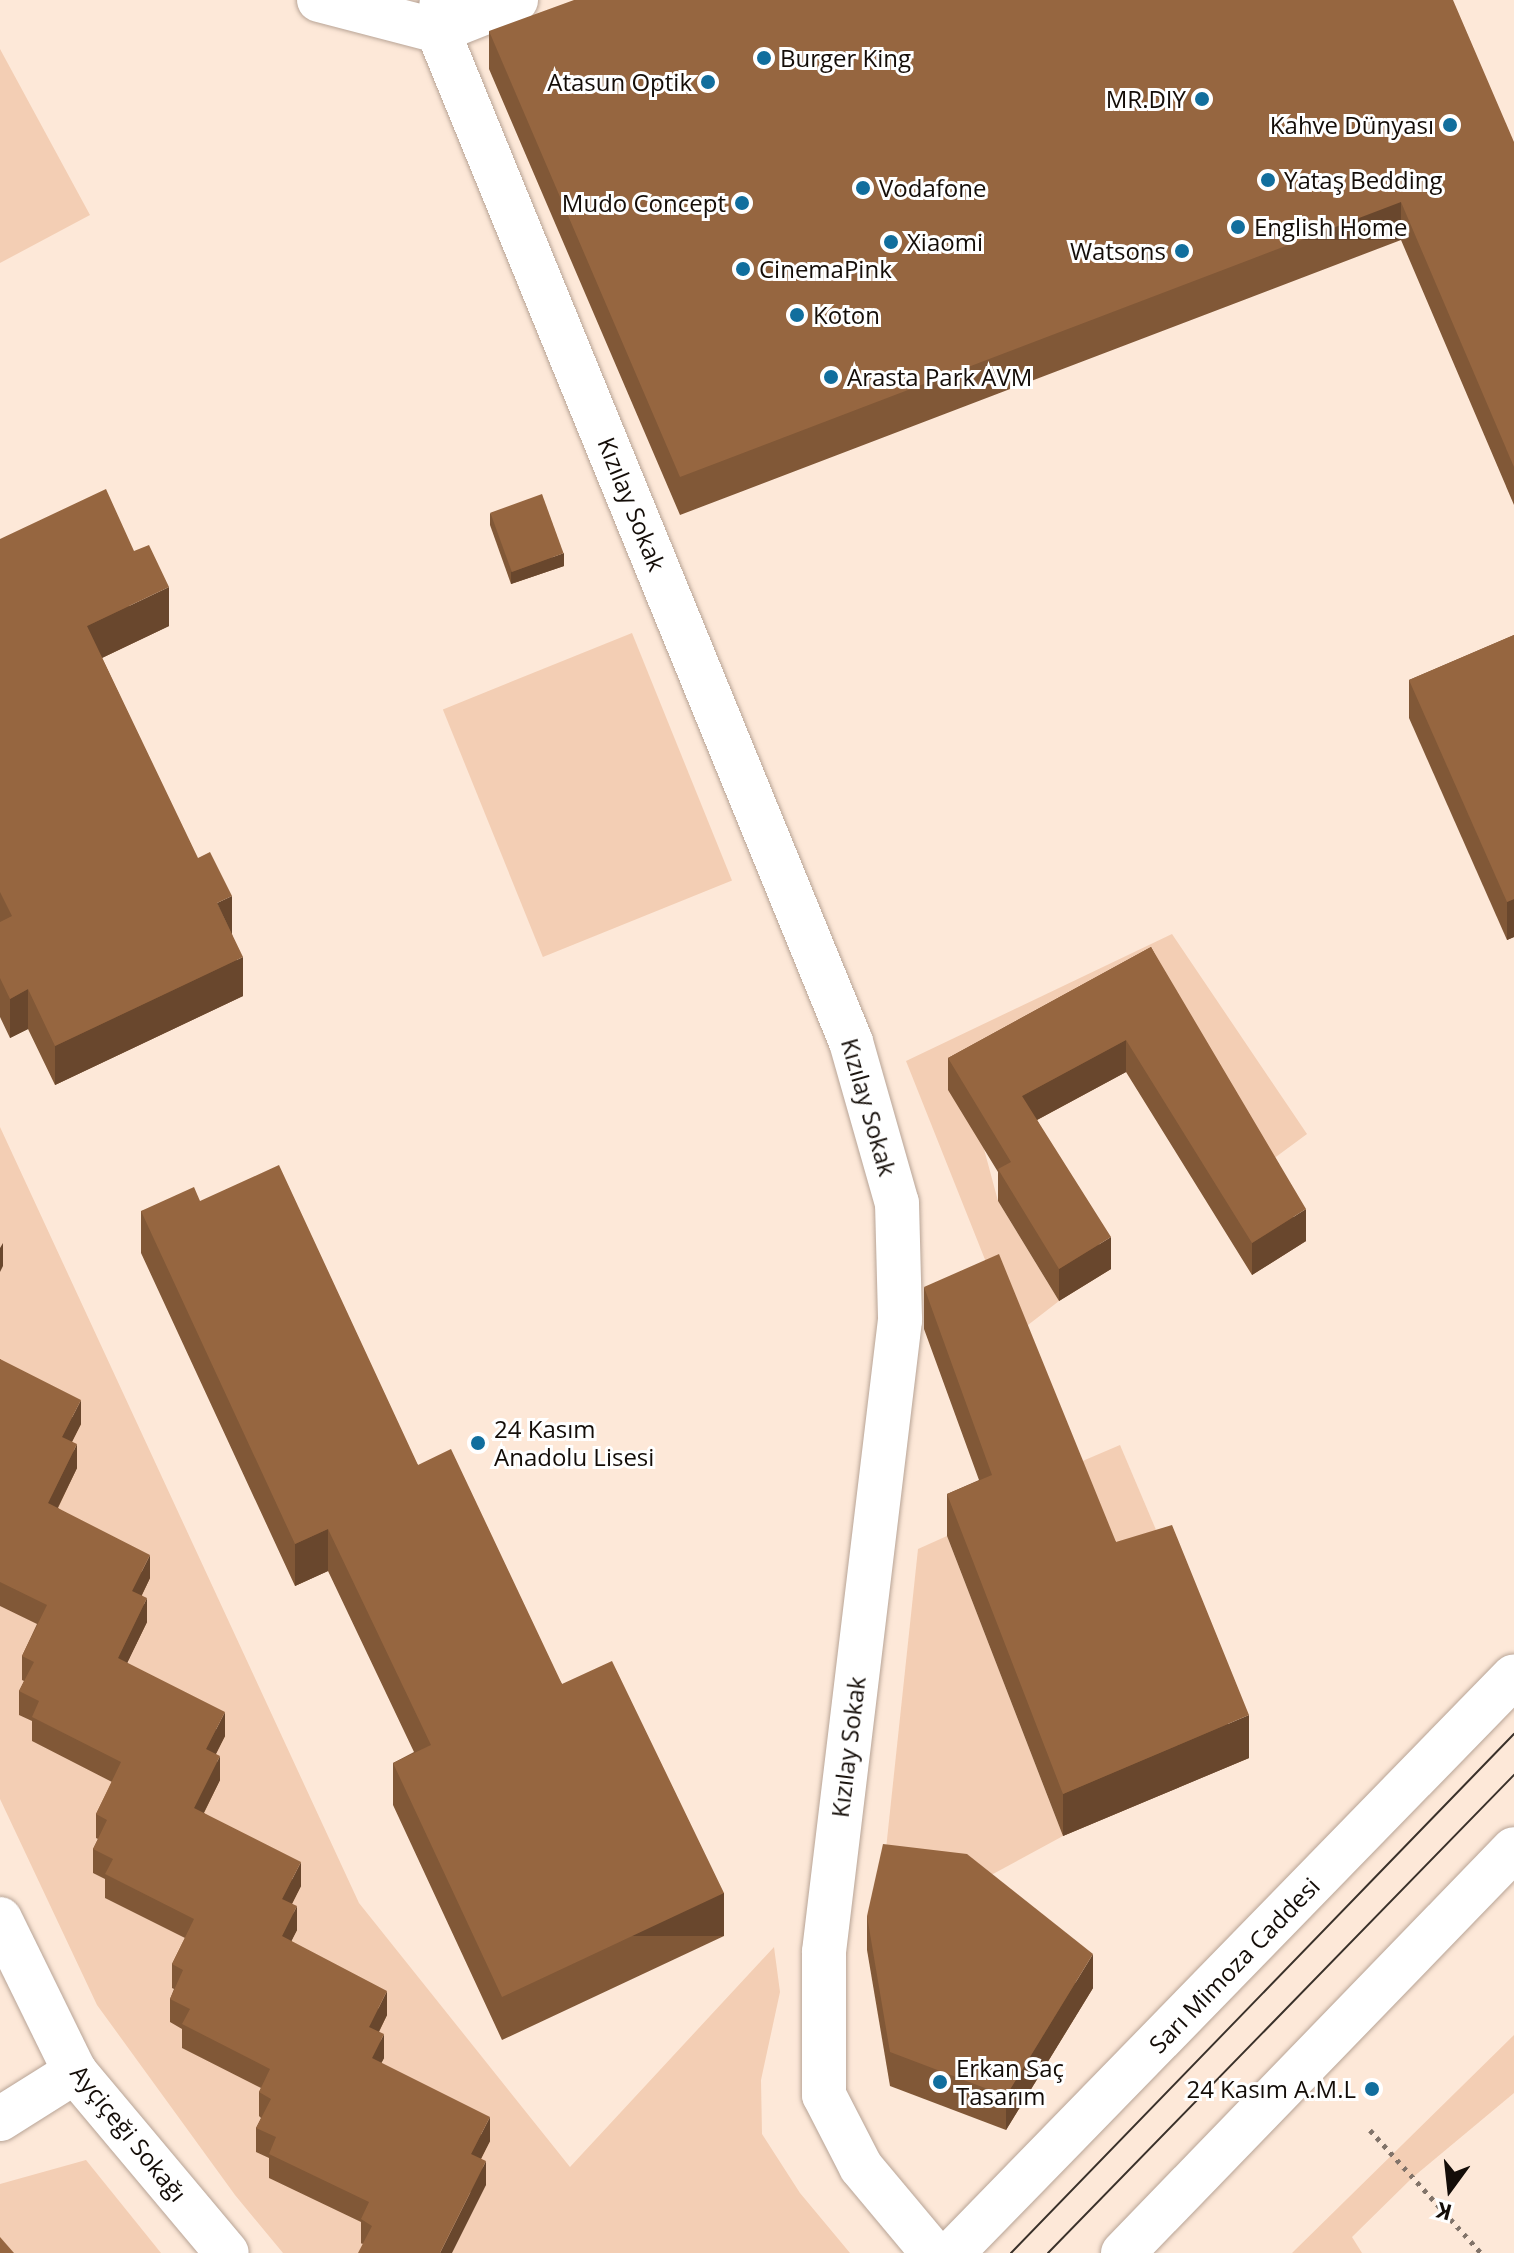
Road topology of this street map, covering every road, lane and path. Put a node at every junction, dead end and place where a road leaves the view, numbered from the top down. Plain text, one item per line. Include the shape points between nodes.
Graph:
1 (319, 0) edge
2 (516, 0) edge
3 (440, 16) edge
4 (1514, 1676) edge
5 (1514, 1849) edge
6 (0, 1919) edge
7 (75, 2072) junction
8 (0, 2119) edge
9 (1370, 2130) dead end
10 (227, 2253) edge
11 (933, 2253) edge
12 (952, 2253) edge
13 (1123, 2253) edge
14 (1481, 2253) edge

1 - 3 street
2 - 3 street
3 - 11 street, Kızılay Sokak via 851,1042 897,1203 900,1320 824,1952 824,2095 861,2167
4 - 12 street, Sarı Mimoza Caddesi
5 - 13 street
6 - 7 street, Ayçiçeği Sokağı
7 - 8 street
7 - 10 street, Ayçiçeği Sokağı
9 - 14 path

